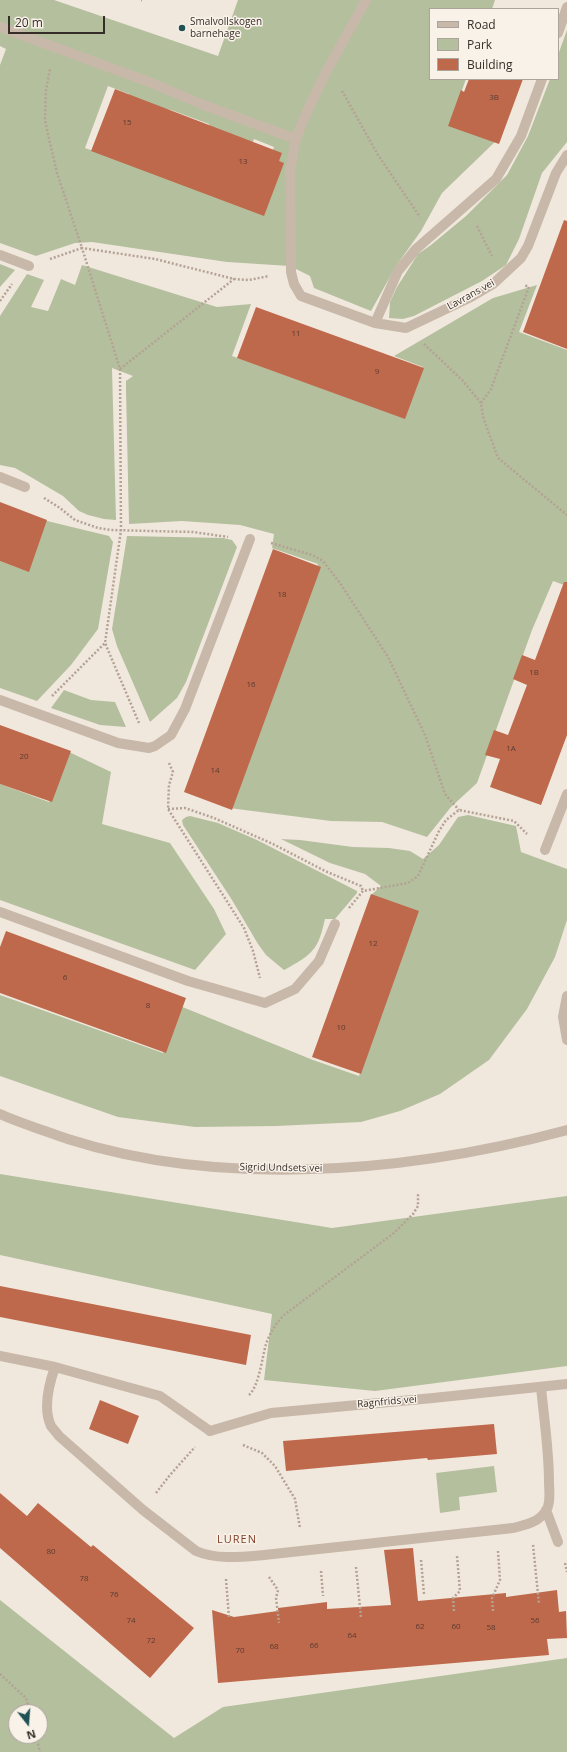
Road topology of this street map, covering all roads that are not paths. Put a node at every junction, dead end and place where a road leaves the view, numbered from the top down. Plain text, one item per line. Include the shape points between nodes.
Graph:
1 (366, 0) edge
2 (567, 7) edge
3 (0, 27) edge
4 (559, 30) edge
5 (542, 80) edge
6 (296, 139) junction
7 (567, 155) edge
8 (0, 255) edge
9 (29, 266) road end
10 (375, 323) junction
11 (0, 477) edge
12 (25, 487) dead end
13 (250, 539) road end
14 (0, 700) edge
15 (567, 794) edge
16 (545, 850) road end
17 (0, 912) edge
18 (335, 924) dead end
19 (567, 996) edge
20 (567, 1040) edge
21 (0, 1114) edge
22 (567, 1130) edge
23 (0, 1356) edge
24 (55, 1367) junction
25 (567, 1384) edge
26 (541, 1387) junction
27 (546, 1510) junction
28 (558, 1542) dead end

1 - 6 street via 326,72
2 - 4 street
3 - 6 street
5 - 10 street via 521,136 496,179 416,249 398,271
6 - 10 street via 290,171 291,272 294,284 301,296
7 - 10 street, Lavrans vei via 556,173 528,246 521,258 505,274 471,297 406,328
8 - 9 street
11 - 12 street
13 - 14 street via 185,709 172,735 155,746 149,748 118,743
15 - 16 street
17 - 18 street via 188,981 265,1003 295,989 319,961
19 - 20 street via 563,1017
21 - 22 street, Sigrid Undsets vei via 73,1142 134,1156 198,1166 256,1168 326,1169 406,1162 480,1152
23 - 24 street
24 - 26 street, Ragnfrids vei via 160,1396 210,1431 271,1412
24 - 27 street via 51,1379 48,1415 59,1436 148,1514 196,1552 205,1555 224,1557 270,1554 513,1528 530,1524 539,1519
25 - 26 street, Ragnfrids vei
26 - 27 street via 549,1456 550,1501
27 - 28 street

